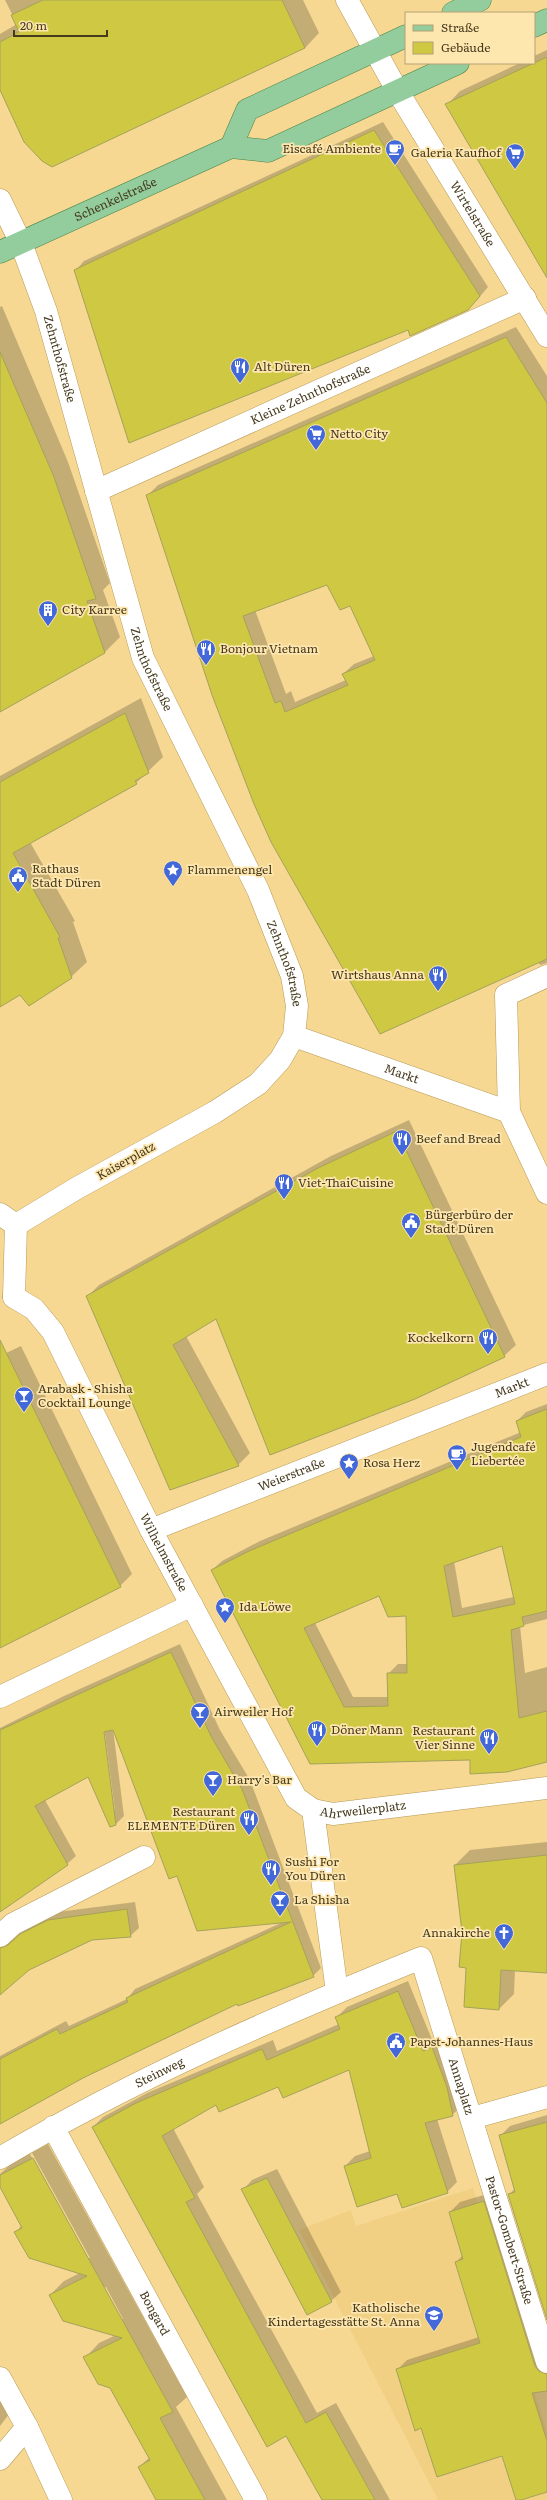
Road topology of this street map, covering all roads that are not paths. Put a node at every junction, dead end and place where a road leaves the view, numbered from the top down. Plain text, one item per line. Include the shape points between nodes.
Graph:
1 (347, 0) edge
2 (480, 0) edge
3 (455, 12) edge
4 (547, 20) edge
5 (535, 26) edge
6 (405, 36) edge
7 (374, 52) junction
8 (456, 64) edge
9 (398, 92) junction
10 (232, 147) junction
11 (0, 200) edge
12 (21, 243) junction
13 (0, 252) edge
14 (525, 298) junction
15 (547, 336) edge
16 (96, 491) junction
17 (546, 977) edge
18 (294, 1036) junction
19 (509, 1112) junction
20 (547, 1192) edge
21 (8, 1220) edge
22 (7, 1298) edge
23 (547, 1374) edge
24 (477, 1401) joint
25 (151, 1530) junction
26 (192, 1605) junction
27 (0, 1697) edge
28 (547, 1788) edge
29 (313, 1810) junction
30 (144, 1857) dead end
31 (0, 1936) edge
32 (331, 1995) junction
33 (547, 2097) edge
34 (472, 2118) junction
35 (53, 2127) junction
36 (0, 2158) edge
37 (547, 2362) edge
38 (0, 2378) edge
39 (27, 2427) junction
40 (0, 2459) edge
41 (61, 2500) edge
42 (256, 2500) edge

1 - 7 street, Wirtelstraße
2 - 3 main road
4 - 5 main road
6 - 7 main road
7 - 9 street, Wirtelstraße
7 - 10 main road via 247,110
8 - 9 main road
9 - 10 main road via 268,151
9 - 14 street, Wirtelstraße
10 - 12 main road, Schenkelstraße
11 - 12 street, Zehnthofstraße
12 - 13 main road, Schenkelstraße
12 - 16 street, Zehnthofstraße via 46,311
14 - 15 street, Wirtelstraße
14 - 16 street, Kleine Zehnthofstraße
16 - 18 street, Zehnthofstraße via 143,658 258,890 292,976 296,1006
17 - 19 street via 506,995
18 - 19 street, Markt
18 - 21 street, Kaiserplatz via 280,1060 258,1084 215,1112 77,1188
19 - 20 street
21 - 22 street, Kaiserplatz
22 - 25 street, Wilhelmstraße via 34,1309 53,1332
23 - 24 street, Markt
24 - 25 street, Weierstraße
25 - 26 street, Wilhelmstraße
26 - 27 street
26 - 29 street, Wilhelmstraße via 296,1798
28 - 29 street, Ahrweilerplatz via 333,1814
29 - 32 street, Ahrweilerplatz
30 - 31 street via 13,1924
32 - 34 street, Annaplatz via 421,1958
32 - 35 street, Steinweg via 184,2059
33 - 34 street, Annaplatz
34 - 37 street, Pastor-Gombert-Straße
35 - 36 street, Steinweg
35 - 42 street, Bongard
38 - 39 street
39 - 40 street
39 - 41 street

